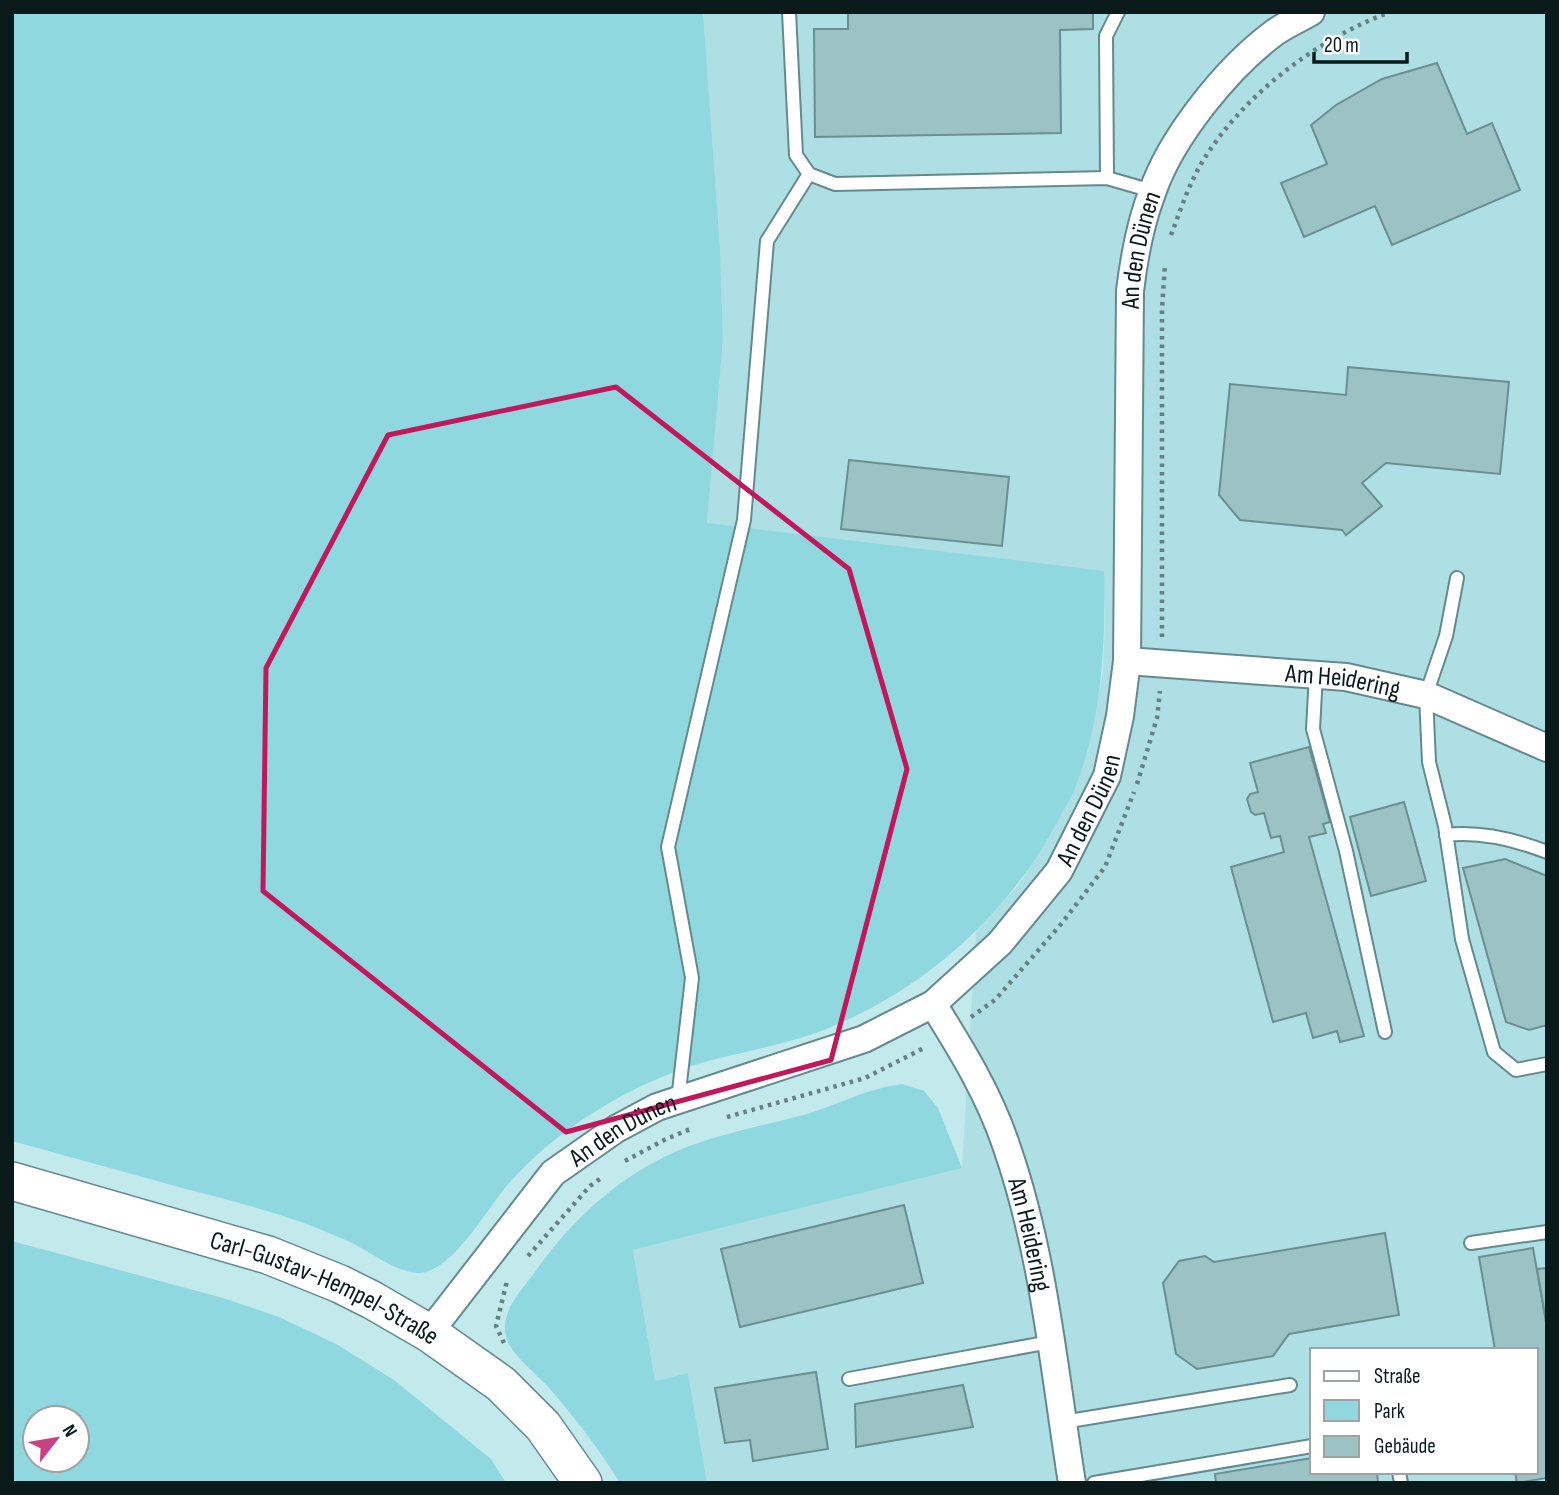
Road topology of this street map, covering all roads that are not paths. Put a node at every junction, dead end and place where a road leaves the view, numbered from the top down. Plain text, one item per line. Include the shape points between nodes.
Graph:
1 (789, 12) edge
2 (1118, 12) edge
3 (1311, 12) edge
4 (809, 174) junction
5 (1107, 178) junction
6 (1152, 191) junction
7 (1457, 578) dead end
8 (1127, 661) junction
9 (1316, 674) junction
10 (1426, 695) junction
11 (1547, 748) edge
12 (1446, 835) junction
13 (1547, 852) edge
14 (933, 1004) junction
15 (1385, 1032) dead end
16 (1547, 1064) edge
17 (678, 1100) junction
18 (12, 1181) edge
19 (1547, 1232) edge
20 (1471, 1243) dead end
21 (429, 1333) junction
22 (1050, 1342) junction
23 (849, 1379) dead end
24 (1290, 1385) dead end
25 (1063, 1422) junction
26 (1310, 1446) edge
27 (583, 1483) edge
28 (1072, 1483) edge
29 (1094, 1483) edge

1 - 4 lane via 796,155
2 - 5 lane via 1106,36
3 - 6 street, An den Dünen via 1275,32 1235,67 1198,111
4 - 5 lane via 835,184
4 - 17 lane via 767,241 744,520 668,848 692,978
5 - 6 lane
6 - 8 street, An den Dünen via 1134,256 1130,291
7 - 10 lane via 1446,636
8 - 9 street, Am Heidering
8 - 14 street, An den Dünen via 1107,776 1059,871 1000,943
9 - 10 street, Am Heidering
9 - 15 lane via 1313,729 1346,851
10 - 11 street, Am Heidering
10 - 12 lane via 1429,762
12 - 13 lane via 1463,833 1521,842
12 - 16 lane via 1462,939 1494,1052 1516,1070
14 - 17 street, An den Dünen via 864,1039
14 - 22 street, Am Heidering via 974,1070 1006,1143 1024,1203
17 - 21 street, An den Dünen via 615,1129 554,1173
18 - 21 street, Carl-Gustav-Hempel-Straße via 268,1255 340,1284
19 - 20 lane
21 - 27 street, Carl-Gustav-Hempel-Straße via 501,1384 543,1426
22 - 23 lane
22 - 25 street, Am Heidering
24 - 25 lane
25 - 28 street, Am Heidering
26 - 29 lane

